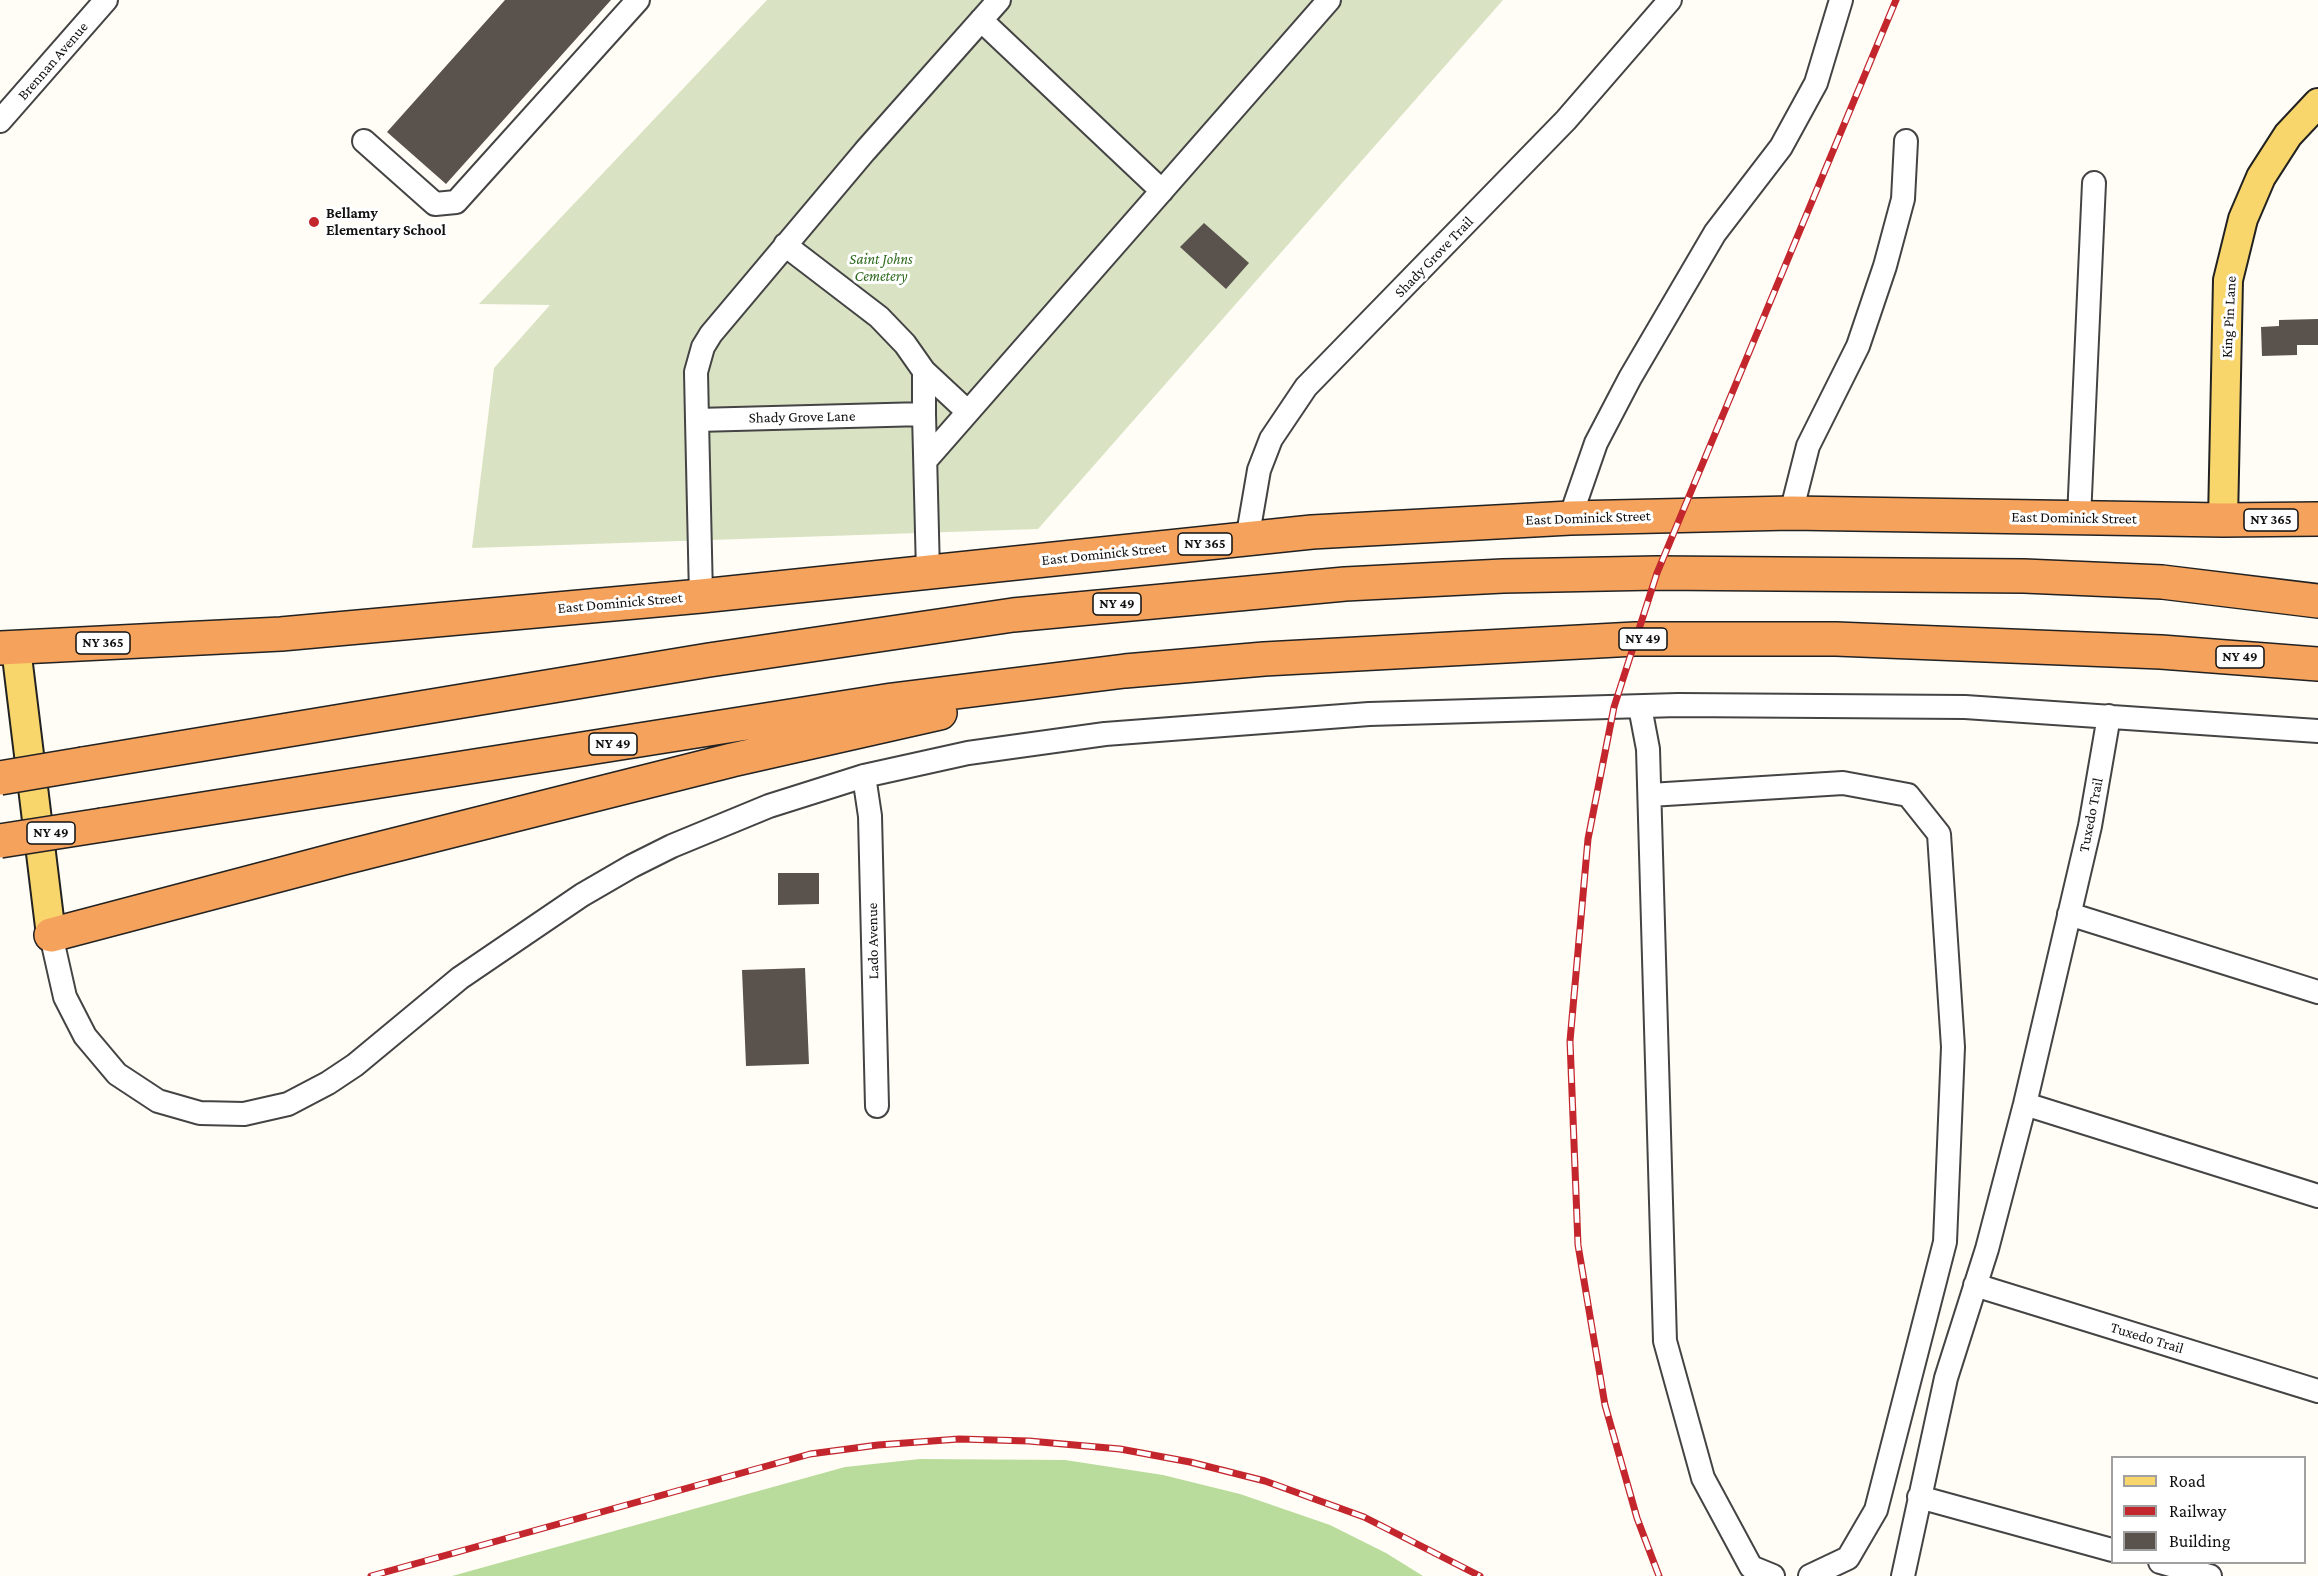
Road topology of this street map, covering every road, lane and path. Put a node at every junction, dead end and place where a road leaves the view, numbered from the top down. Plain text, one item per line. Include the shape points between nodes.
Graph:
1 (106, 0) edge
2 (638, 0) edge
3 (999, 0) edge
4 (1329, 0) edge
5 (1670, 0) edge
6 (1841, 0) edge
7 (981, 20) junction
8 (2318, 103) edge
9 (0, 121) edge
10 (364, 141) dead end
11 (1906, 141) dead end
12 (2094, 183) dead end
13 (1162, 191) junction
14 (785, 245) junction
15 (924, 371) junction
16 (968, 412) junction
17 (924, 414) junction
18 (697, 420) junction
19 (926, 460) junction
20 (1791, 513) junction
21 (1570, 518) junction
22 (2079, 518) junction
23 (2318, 519) edge
24 (2223, 520) junction
25 (1247, 540) junction
26 (928, 572) junction
27 (701, 596) junction
28 (2318, 600) edge
29 (8, 648) edge
30 (2318, 664) edge
31 (1125, 671) junction
32 (1640, 707) junction
33 (2109, 716) junction
34 (2318, 731) edge
35 (864, 776) junction
36 (0, 778) edge
37 (1650, 795) junction
38 (0, 841) edge
39 (2069, 914) junction
40 (51, 936) junction
41 (2318, 992) edge
42 (2025, 1104) junction
43 (876, 1106) dead end
44 (2318, 1196) edge
45 (1975, 1285) junction
46 (2318, 1391) edge
47 (1919, 1497) junction
48 (2111, 1550) edge
49 (2164, 1564) edge
50 (1773, 1576) edge
51 (1810, 1576) edge
52 (1903, 1576) edge
53 (2210, 1576) edge

1 - 9 street, Brennan Avenue
2 - 10 street via 456,202 435,204
3 - 7 street
4 - 13 street
5 - 25 street, Shady Grove Trail via 1566,120 1306,387 1271,439 1259,470
6 - 21 street via 1815,83 1781,147 1715,233 1630,378 1596,443
7 - 13 street
7 - 14 street
8 - 24 main road, King Pin Lane via 2288,135 2261,177 2242,219 2231,270
11 - 20 street via 1903,199 1885,266 1858,346 1808,446
12 - 22 street
13 - 16 street
14 - 15 street via 879,317
14 - 18 street via 703,347 696,372
15 - 16 street
15 - 17 street
16 - 19 street
17 - 18 street, Shady Grove Lane
17 - 19 street
18 - 27 street
19 - 26 street
20 - 21 highway, East Dominick Street / NY 365
20 - 22 highway, East Dominick Street / NY 365
21 - 25 highway, East Dominick Street / NY 365 via 1312,532
22 - 24 highway, East Dominick Street / NY 365
23 - 24 highway, East Dominick Street / NY 365
25 - 26 highway, East Dominick Street / NY 365
26 - 27 highway, East Dominick Street / NY 365
27 - 29 highway, East Dominick Street / NY 365 via 281,634
28 - 36 highway, NY 49, bridge via 2163,582 2024,576 1669,573 1492,576 1230,593 1013,615 709,660
29 - 40 main road
30 - 31 highway, NY 49 via 2161,652 1836,639 1635,639 1264,659
31 - 38 highway, NY 49, bridge via 892,700
31 - 40 highway via 732,760
32 - 33 street via 1965,707
32 - 35 street via 1369,714 1105,734 968,753
32 - 37 street via 1648,749
33 - 34 street
33 - 39 street, Tuxedo Trail via 2090,826
35 - 40 street via 769,806 632,866 460,978 328,1083 288,1104 244,1114 200,1113 158,1101 117,1074 85,1036 65,997
35 - 43 street, Lado Avenue via 870,816
37 - 50 street via 1665,1341 1703,1478 1751,1567
37 - 51 street via 1843,783 1908,795 1939,834 1953,1047 1945,1242 1876,1510 1848,1558
39 - 41 street
39 - 42 street, Tuxedo Trail
42 - 44 street
42 - 45 street, Tuxedo Trail
45 - 46 street, Tuxedo Trail
45 - 47 street, Tuxedo Trail via 1946,1378
47 - 48 street
47 - 52 street, Tuxedo Trail
49 - 53 street

